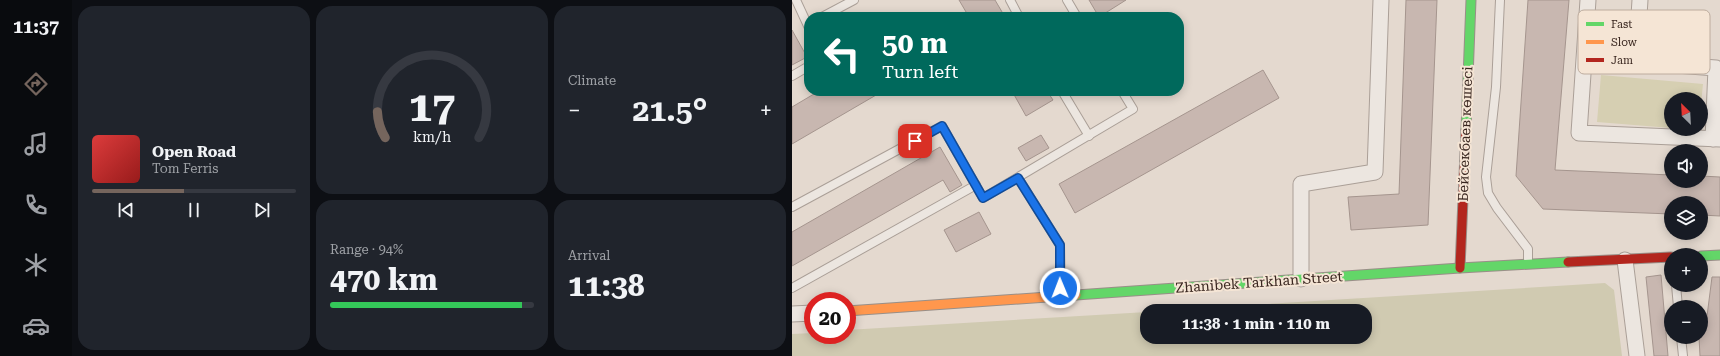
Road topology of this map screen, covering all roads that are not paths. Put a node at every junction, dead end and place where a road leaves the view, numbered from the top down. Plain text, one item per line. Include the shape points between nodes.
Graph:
1 (796, 0) edge
2 (854, 0) edge
3 (1010, 0) edge
4 (1067, 0) edge
5 (1381, 0) edge
6 (1471, 0) edge
7 (1500, 0) edge
8 (1588, 0) edge
9 (1640, 0) edge
10 (1587, 10) edge
11 (1639, 10) edge
12 (831, 12) edge
13 (1017, 12) edge
14 (1074, 12) edge
15 (804, 16) edge
16 (1710, 68) edge
17 (804, 69) edge
18 (1583, 74) edge
19 (792, 76) edge
20 (1065, 96) edge
21 (1125, 96) edge
22 (1088, 136) junction
23 (1717, 139) edge
24 (1018, 178) junction
25 (976, 185) junction
26 (792, 207) edge
27 (1720, 255) edge
28 (1708, 256) edge
29 (1664, 258) edge
30 (1625, 260) junction
31 (1528, 265) junction
32 (1460, 268) junction
33 (1302, 279) junction
34 (792, 288) edge
35 (1061, 296) junction
36 (856, 310) edge
37 (804, 313) edge
38 (792, 314) edge
39 (1682, 344) edge
40 (1637, 356) edge
41 (1683, 356) edge

1 - 15 lane
2 - 12 lane
3 - 13 lane
4 - 14 lane
5 - 33 street via 1375,172 1301,184
6 - 32 street, Бейсекбаев көшесі
7 - 31 lane via 1496,87 1486,177 1488,193 1528,249
8 - 10 street
9 - 11 street
16 - 23 street via 1716,68
17 - 19 lane
18 - 23 street via 1579,133
20 - 22 lane
21 - 22 lane via 1133,110
22 - 24 lane
24 - 25 lane via 983,198
24 - 35 lane via 1060,245
25 - 26 lane via 942,126
25 - 34 lane
27 - 28 street
29 - 30 street, Zhanibek Tarkhan Street
30 - 31 street, Zhanibek Tarkhan Street
30 - 40 street
31 - 32 street, Zhanibek Tarkhan Street
32 - 33 street, Zhanibek Tarkhan Street
33 - 35 street, Zhanibek Tarkhan Street
35 - 36 street, Zhanibek Tarkhan Street
37 - 38 street
39 - 41 lane

